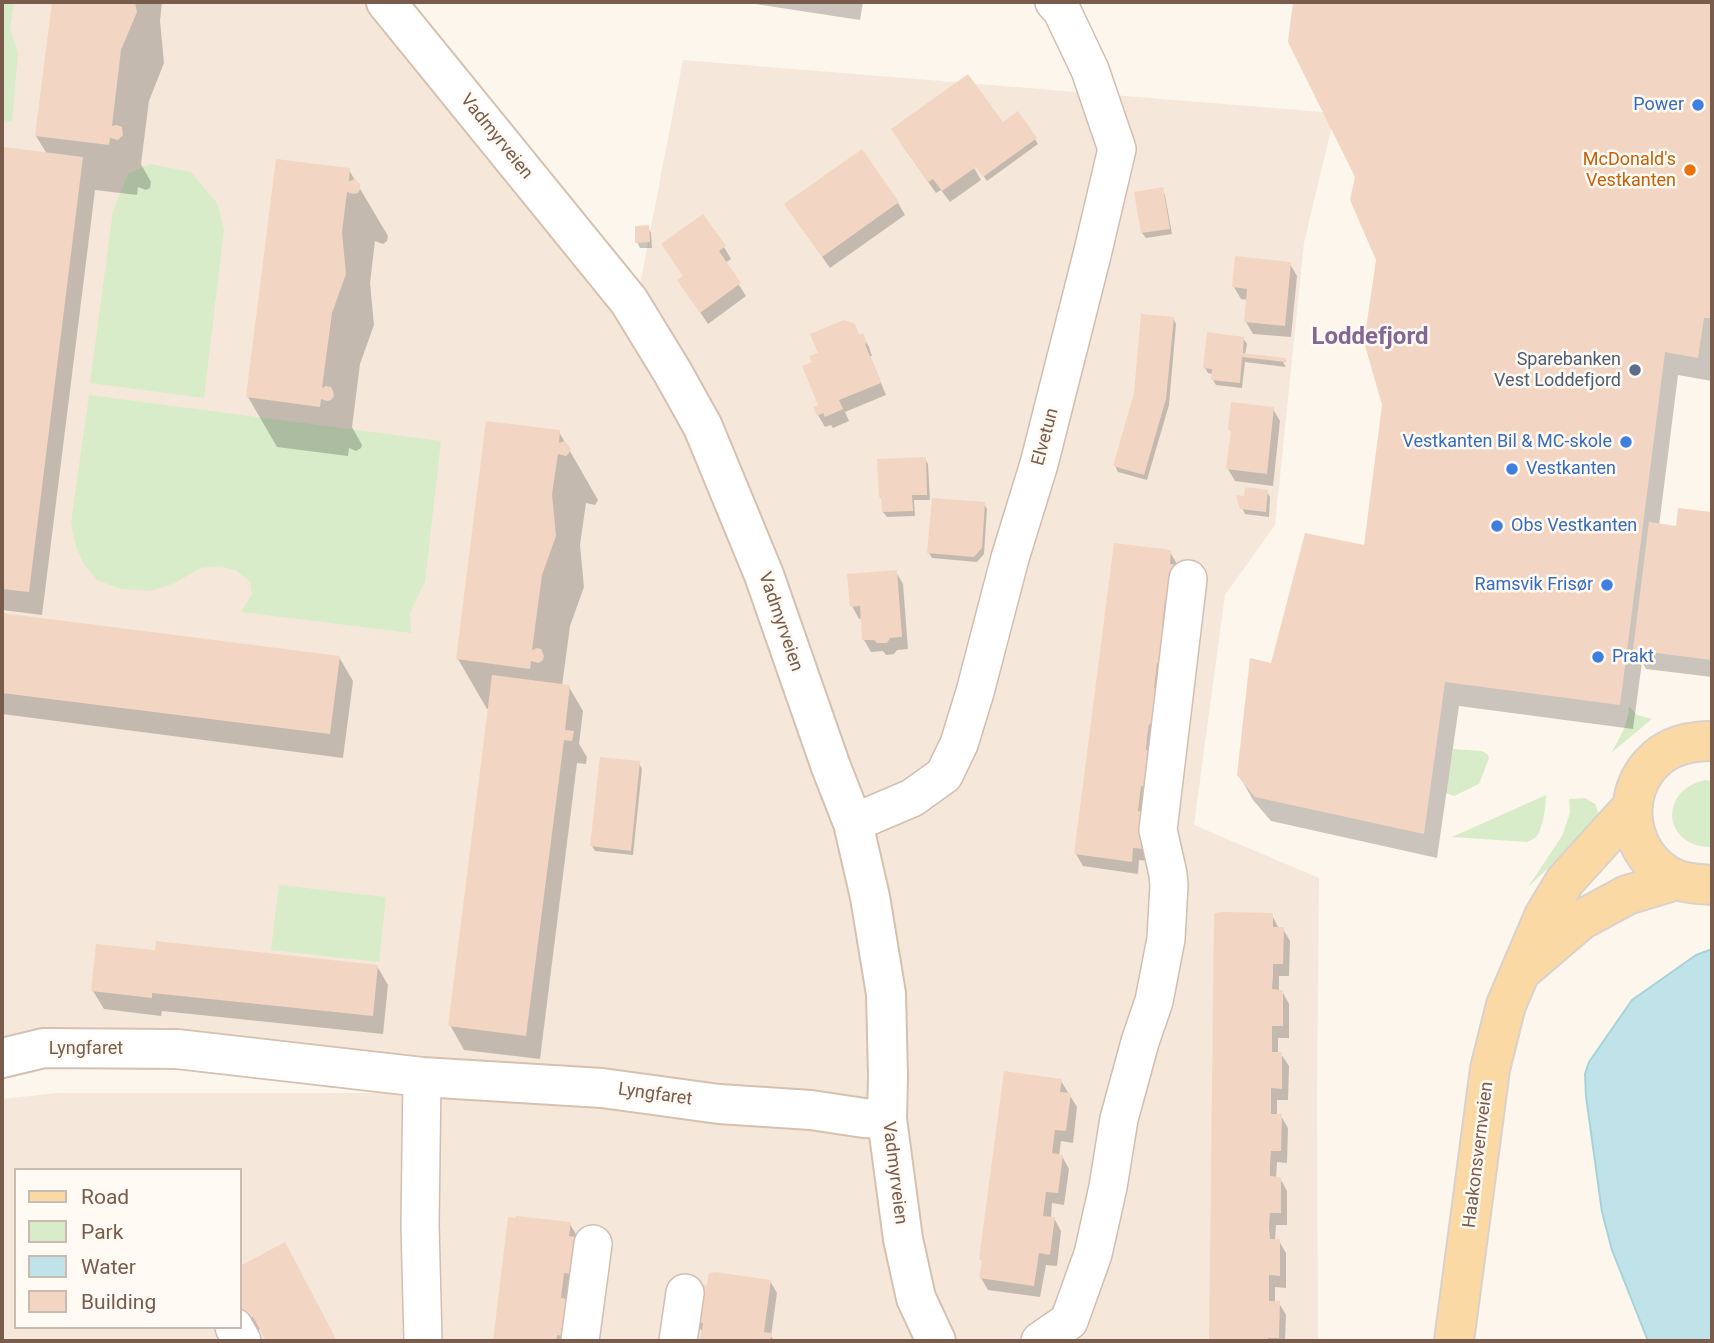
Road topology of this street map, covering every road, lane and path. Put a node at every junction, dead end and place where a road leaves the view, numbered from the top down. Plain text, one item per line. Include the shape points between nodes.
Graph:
1 (386, 2) edge
2 (1054, 2) edge
3 (1188, 579) dead end
4 (1712, 741) edge
5 (1632, 807) junction
6 (853, 823) junction
7 (1694, 882) edge
8 (1519, 973) junction
9 (2, 1058) edge
10 (422, 1077) junction
11 (887, 1119) junction
12 (593, 1244) dead end
13 (685, 1293) dead end
14 (423, 1341) edge
15 (580, 1341) edge
16 (678, 1341) edge
17 (936, 1341) edge
18 (1040, 1341) edge
19 (1454, 1341) edge

1 - 6 main road, Vadmyrveien via 629,301 673,373 703,427 764,575
2 - 6 street, Elvetun via 1090,70 1117,149 1092,255 1040,464 959,744 944,775 912,799
3 - 18 street via 1158,830 1169,885 1166,939 1154,1001 1119,1119 1093,1254 1069,1321
4 - 5 main road via 1674,747 1658,757 1645,771
5 - 7 main road via 1634,831 1644,853 1661,871
5 - 8 main road, Haakonsvernveien via 1565,881
6 - 11 main road, Vadmyrveien via 886,994
7 - 8 main road, Haakonsvernveien via 1627,895 1581,920
8 - 19 main road, Haakonsvernveien via 1490,1069
9 - 10 main road, Lyngfaret via 44,1048 177,1049
10 - 11 main road, Lyngfaret via 602,1088
10 - 14 street
11 - 17 main road, Vadmyrveien via 916,1298
12 - 15 street
13 - 16 street

